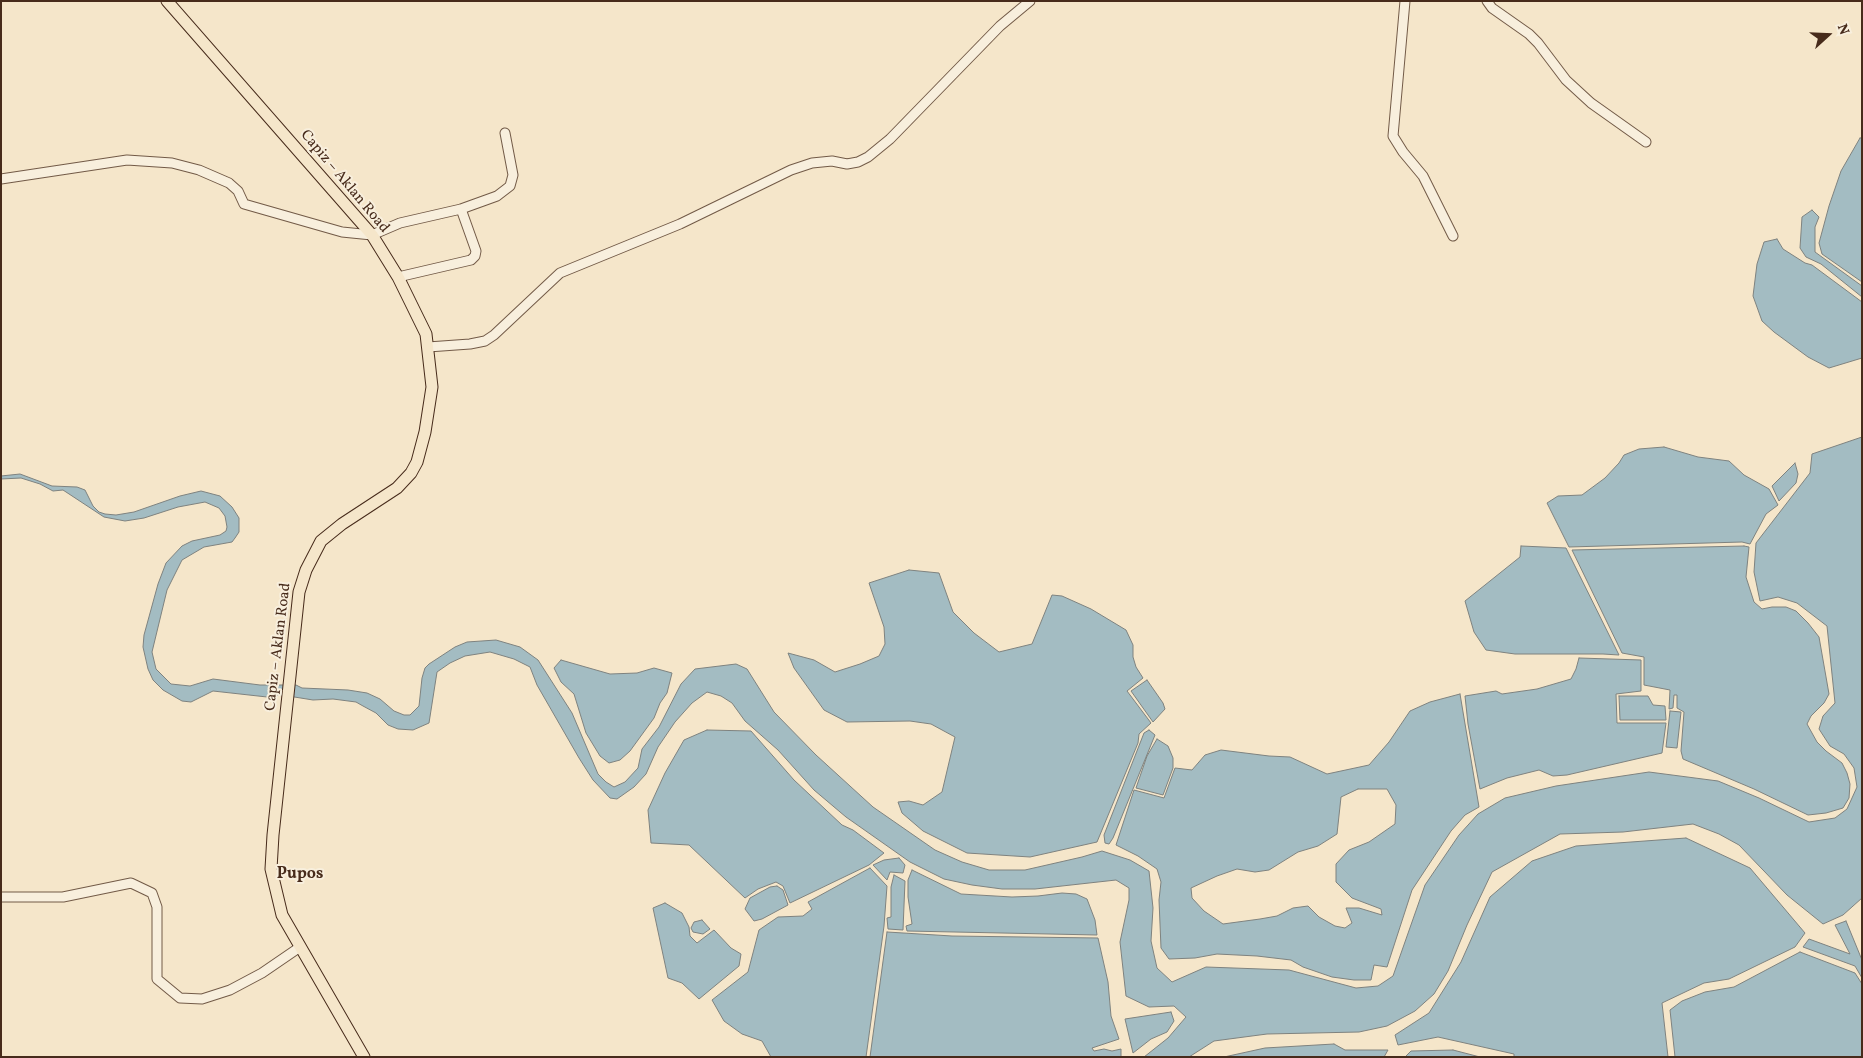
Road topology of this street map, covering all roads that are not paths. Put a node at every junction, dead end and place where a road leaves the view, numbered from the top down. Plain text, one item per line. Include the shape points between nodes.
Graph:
1 (167, 1) edge
2 (1030, 1) edge
3 (1405, 1) edge
4 (1488, 1) edge
5 (505, 132) dead end
6 (1646, 142) dead end
7 (1, 179) edge
8 (461, 209) junction
9 (372, 235) junction
10 (1453, 236) dead end
11 (398, 277) junction
12 (428, 347) junction
13 (1, 897) edge
14 (300, 947) junction
15 (364, 1057) edge

1 - 9 main road, Capiz – Aklan Road
2 - 12 street via 1000,26 890,139 868,157 847,164 832,161 812,163 791,170 680,224 560,273 485,341
3 - 10 street via 1393,136 1423,176
4 - 6 street via 1492,8 1534,39 1566,80 1591,103
5 - 8 street via 513,175 510,186 497,196
7 - 9 street via 127,160 172,163 229,183 238,191 244,204 342,232
8 - 9 street via 400,223
8 - 11 street via 475,256 471,260
9 - 11 main road, Capiz – Aklan Road
11 - 12 main road, Capiz – Aklan Road via 426,334
12 - 14 main road, Capiz – Aklan Road via 432,387 417,462 397,488 321,541 299,592 271,869 282,915
13 - 14 street via 63,898 131,883 152,893 157,907 157,979 180,998 202,999 230,990
14 - 15 main road, Capiz – Aklan Road

